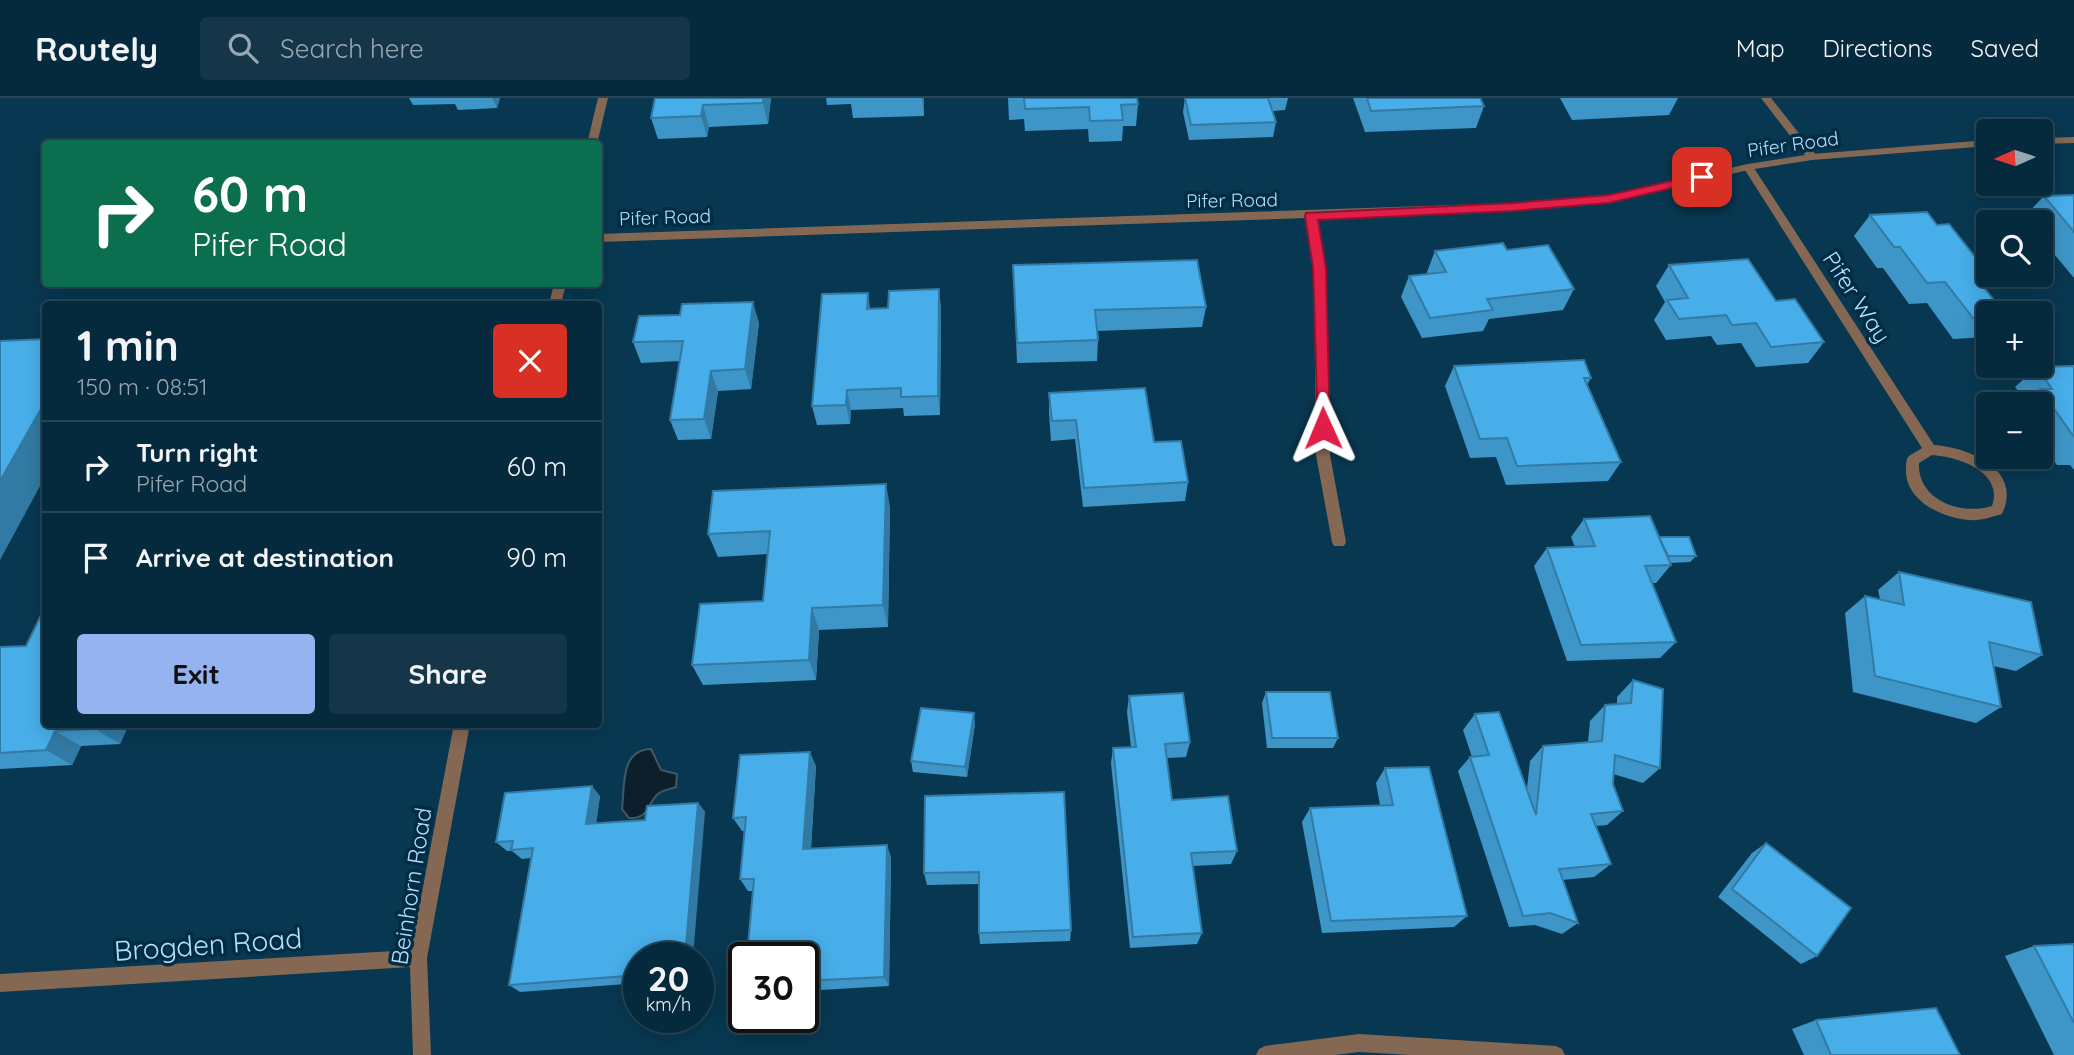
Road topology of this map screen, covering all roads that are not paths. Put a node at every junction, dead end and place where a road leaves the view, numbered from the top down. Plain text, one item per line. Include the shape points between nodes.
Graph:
1 (603, 98) edge
2 (1766, 98) edge
3 (594, 140) edge
4 (2074, 140) edge
5 (2053, 141) edge
6 (1976, 144) edge
7 (1812, 157) junction
8 (1748, 167) junction
9 (1311, 216) junction
10 (602, 238) edge
11 (1930, 450) junction
12 (1339, 542) dead end
13 (462, 728) edge
14 (418, 957) junction
15 (0, 984) edge
16 (422, 1055) edge
17 (1265, 1055) edge
18 (1556, 1055) edge

1 - 3 street
2 - 7 street
4 - 5 street
6 - 7 street, Pifer Road
7 - 8 street, Pifer Road
8 - 9 street, Pifer Road via 1609,199
8 - 11 street, Pifer Way
9 - 10 street, Pifer Road
9 - 12 street via 1320,268 1323,454
11 - 11 street via 1913,460 1911,469 1913,479 1930,500 1944,509 1974,516 1997,510 2002,491 1987,469 1959,453
13 - 14 street, Beinhorn Road
14 - 15 street, Brogden Road
14 - 16 street, Beinhorn Road
17 - 18 street via 1359,1043

